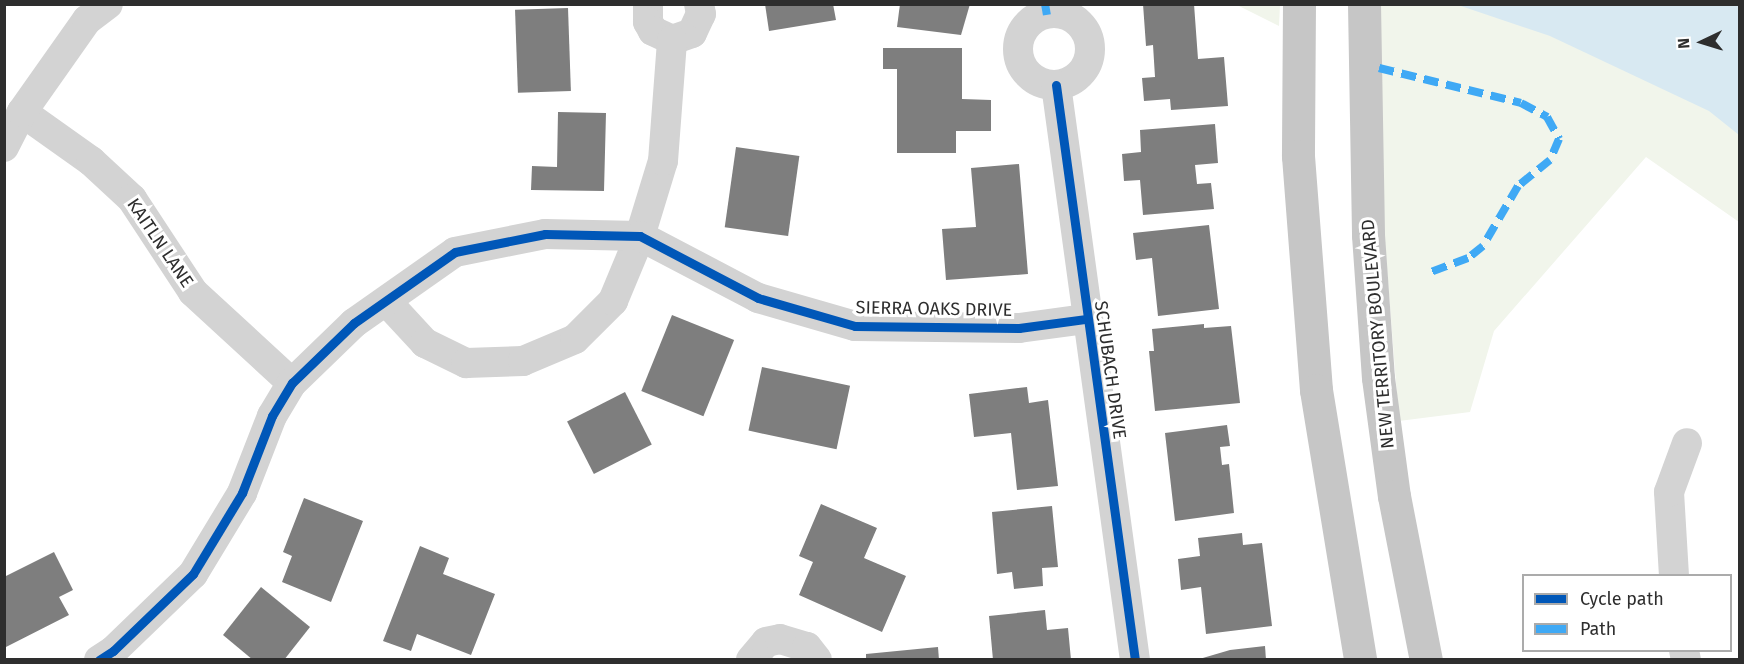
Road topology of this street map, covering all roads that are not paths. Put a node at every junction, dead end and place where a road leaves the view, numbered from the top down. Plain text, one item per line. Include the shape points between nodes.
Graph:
1 (108, 4) edge
2 (648, 4) edge
3 (699, 4) edge
4 (1299, 4) edge
5 (1363, 13) edge
6 (672, 40) junction
7 (1056, 85) dead end
8 (22, 112) junction
9 (4, 147) edge
10 (640, 236) junction
11 (387, 302) junction
12 (1086, 319) junction
13 (292, 383) junction
14 (1687, 442) dead end
15 (1674, 574) edge
16 (99, 660) edge
17 (751, 660) edge
18 (816, 660) edge
19 (1135, 660) edge
20 (1360, 660) edge
21 (1426, 660) edge

1 - 8 street via 87,20
2 - 6 street via 648,22 653,31
3 - 6 street via 698,24 692,33
4 - 20 main road via 1298,156 1316,390
5 - 21 main road, NEW TERRITORY BOULEVARD via 1368,234 1378,378 1394,495
6 - 10 street via 663,161
7 - 12 street, SCHUBACH DRIVE
8 - 9 street
8 - 13 street, KAITLN LANE via 91,161 132,199 193,292
10 - 11 street, SIERRA OAKS DRIVE via 545,234 455,252
10 - 11 street via 613,302 575,339 523,361 466,363 425,343
10 - 12 street, SIERRA OAKS DRIVE via 758,298 855,326 1019,328
11 - 13 street, SIERRA OAKS DRIVE via 354,322
12 - 19 street, SCHUBACH DRIVE
13 - 16 street, SIERRA OAKS DRIVE via 272,416 242,493 193,574
14 - 15 street via 1669,492
17 - 18 street via 766,642 780,639 807,647

